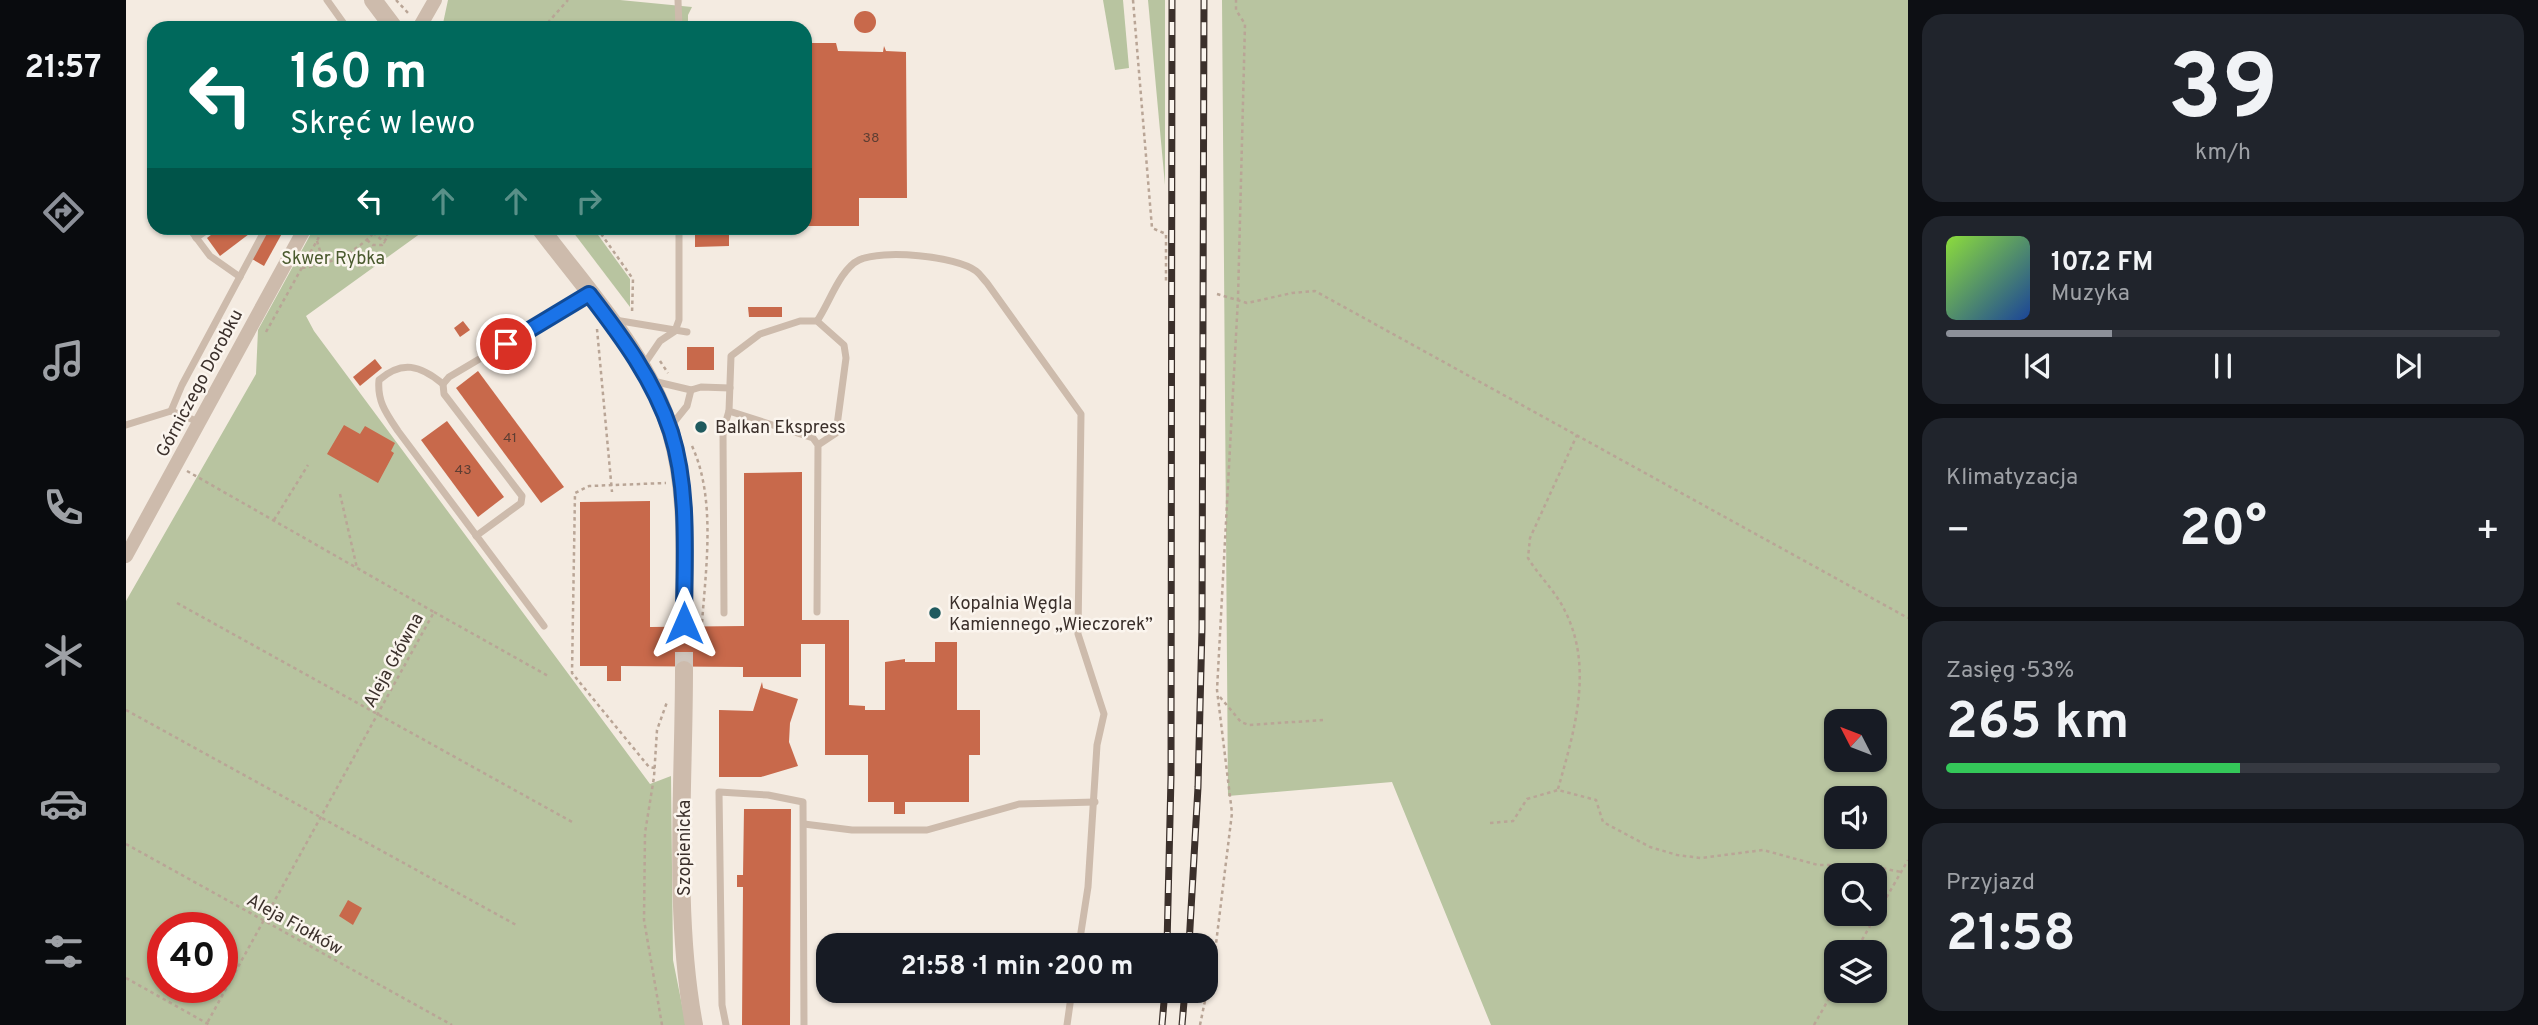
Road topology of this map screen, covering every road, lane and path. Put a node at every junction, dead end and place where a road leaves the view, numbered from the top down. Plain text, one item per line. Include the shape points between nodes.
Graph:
1 (327, 0) edge
2 (373, 0) edge
3 (396, 0) edge
4 (404, 0) edge
5 (435, 0) edge
6 (568, 0) edge
7 (678, 0) edge
8 (1133, 0) edge
9 (1236, 0) edge
10 (399, 5) junction
11 (342, 21) edge
12 (389, 21) edge
13 (414, 21) edge
14 (418, 21) edge
15 (549, 21) edge
16 (679, 21) edge
17 (194, 235) edge
18 (200, 235) edge
19 (262, 235) edge
20 (300, 235) edge
21 (320, 235) edge
22 (372, 235) edge
23 (376, 235) edge
24 (388, 235) edge
25 (545, 235) edge
26 (602, 235) edge
27 (679, 235) edge
28 (196, 238) junction
29 (367, 240) junction
30 (317, 241) junction
31 (385, 243) junction
32 (351, 252) junction
33 (324, 264) junction
34 (360, 267) dead end
35 (302, 268) junction
36 (240, 277) junction
37 (1166, 281) dead end
38 (589, 294) junction
39 (1217, 294) dead end
40 (1238, 298) junction
41 (632, 315) dead end
42 (817, 321) junction
43 (606, 326) junction
44 (676, 331) junction
45 (266, 332) dead end
46 (687, 332) dead end
47 (645, 374) junction
48 (443, 384) junction
49 (730, 387) junction
50 (691, 390) junction
51 (172, 411) junction
52 (729, 411) junction
53 (199, 422) junction
54 (126, 425) edge
55 (669, 428) junction
56 (1577, 435) junction
57 (818, 445) junction
58 (695, 453) dead end
59 (308, 465) dead end
60 (187, 471) dead end
61 (668, 476) dead end
62 (670, 483) junction
63 (612, 486) junction
64 (671, 491) dead end
65 (612, 492) dead end
66 (340, 494) dead end
67 (274, 520) junction
68 (476, 536) junction
69 (126, 556) edge
70 (357, 568) junction
71 (177, 603) dead end
72 (434, 612) junction
73 (817, 612) dead end
74 (723, 613) dead end
75 (1908, 618) edge
76 (693, 623) joint
77 (544, 626) dead end
78 (684, 670) tunnel mouth
79 (550, 677) dead end
80 (1217, 690) junction
81 (670, 698) dead end
82 (126, 710) edge
83 (377, 714) junction
84 (1323, 720) dead end
85 (655, 768) junction
86 (1558, 790) junction
87 (1095, 802) junction
88 (320, 817) junction
89 (574, 823) dead end
90 (1490, 823) dead end
91 (804, 824) junction
92 (126, 844) edge
93 (1908, 860) edge
94 (1901, 872) junction
95 (264, 920) junction
96 (518, 926) dead end
97 (1080, 933) edge
98 (1862, 940) edge
99 (126, 978) edge
100 (1070, 1003) edge
101 (1826, 1003) edge
102 (208, 1024) edge
103 (452, 1025) edge
104 (662, 1025) edge
105 (694, 1025) edge
106 (726, 1025) edge
107 (804, 1025) edge
108 (1067, 1025) edge
109 (1200, 1025) edge
110 (1814, 1025) edge

1 - 11 lane
2 - 12 street
3 - 10 path
4 - 10 path
5 - 14 street
6 - 15 path
7 - 16 lane
8 - 37 path via 1152,228 1166,234
9 - 40 path via 1236,10 1245,24
10 - 13 path
17 - 28 lane
18 - 28 lane
19 - 36 lane
20 - 53 street, Górniczego Dorobku
21 - 30 path
22 - 29 path
23 - 31 path
24 - 31 path
25 - 38 street
26 - 41 path via 634,279
27 - 44 lane
28 - 36 lane via 210,256
29 - 31 path via 376,246
29 - 32 path
30 - 33 path
30 - 35 path
32 - 33 path
32 - 34 path
33 - 35 path
35 - 45 path
36 - 51 lane
38 - 43 street
38 - 48 lane
39 - 40 path
40 - 56 path via 1247,303 1315,291
40 - 80 path
42 - 49 lane via 800,321 742,345 731,356
42 - 57 lane via 844,345 846,358 836,433
42 - 87 lane via 858,260 893,255 975,270 1081,414 1078,634 1104,714 1097,745
43 - 44 lane
43 - 47 street
43 - 63 path via 596,322
44 - 46 lane
44 - 47 lane via 660,341
47 - 50 lane
47 - 55 street
48 - 68 lane via 444,394 522,496 521,503
48 - 68 lane via 417,366 400,366 379,380 378,394 381,407
49 - 50 lane
49 - 52 lane
50 - 55 lane via 687,406
51 - 53 lane
51 - 54 lane
52 - 57 lane via 813,438
52 - 74 lane via 723,431
53 - 69 street, Górniczego Dorobku
55 - 76 street via 682,492
56 - 75 path
56 - 86 path via 1530,538 1528,558 1566,611 1580,661 1577,721
57 - 73 lane
58 - 76 path via 705,485 705,601
59 - 67 path
60 - 67 path, Aleja Główna
61 - 62 path
62 - 63 path
62 - 64 path
63 - 65 path
63 - 85 path via 589,486 575,493 572,673
66 - 70 path
67 - 70 path, Aleja Główna
68 - 77 lane
70 - 72 path, Aleja Główna
71 - 83 path
72 - 79 path
72 - 83 path, Aleja Główna
78 - 105 street, Szopienicka via 684,934
80 - 84 path via 1233,714 1250,725
80 - 109 path via 1232,813 1215,952
81 - 85 path via 657,730
82 - 88 path
83 - 88 path, Aleja Główna
83 - 89 path
85 - 104 path via 645,834 644,920
86 - 90 path via 1527,799 1513,821
86 - 94 path via 1596,800 1603,822 1650,847 1677,855 1701,858 1763,850 1818,865 1866,865
87 - 91 lane via 1019,804 927,830 852,830
87 - 97 lane
88 - 95 path, Aleja Główna
88 - 96 path
91 - 106 lane via 803,802 768,794 719,792
91 - 107 lane
92 - 95 path, Aleja Fiołków
93 - 94 path
94 - 98 path
95 - 102 path, Aleja Główna
95 - 103 path, Aleja Fiołków
99 - 102 path
100 - 108 lane
101 - 110 path

